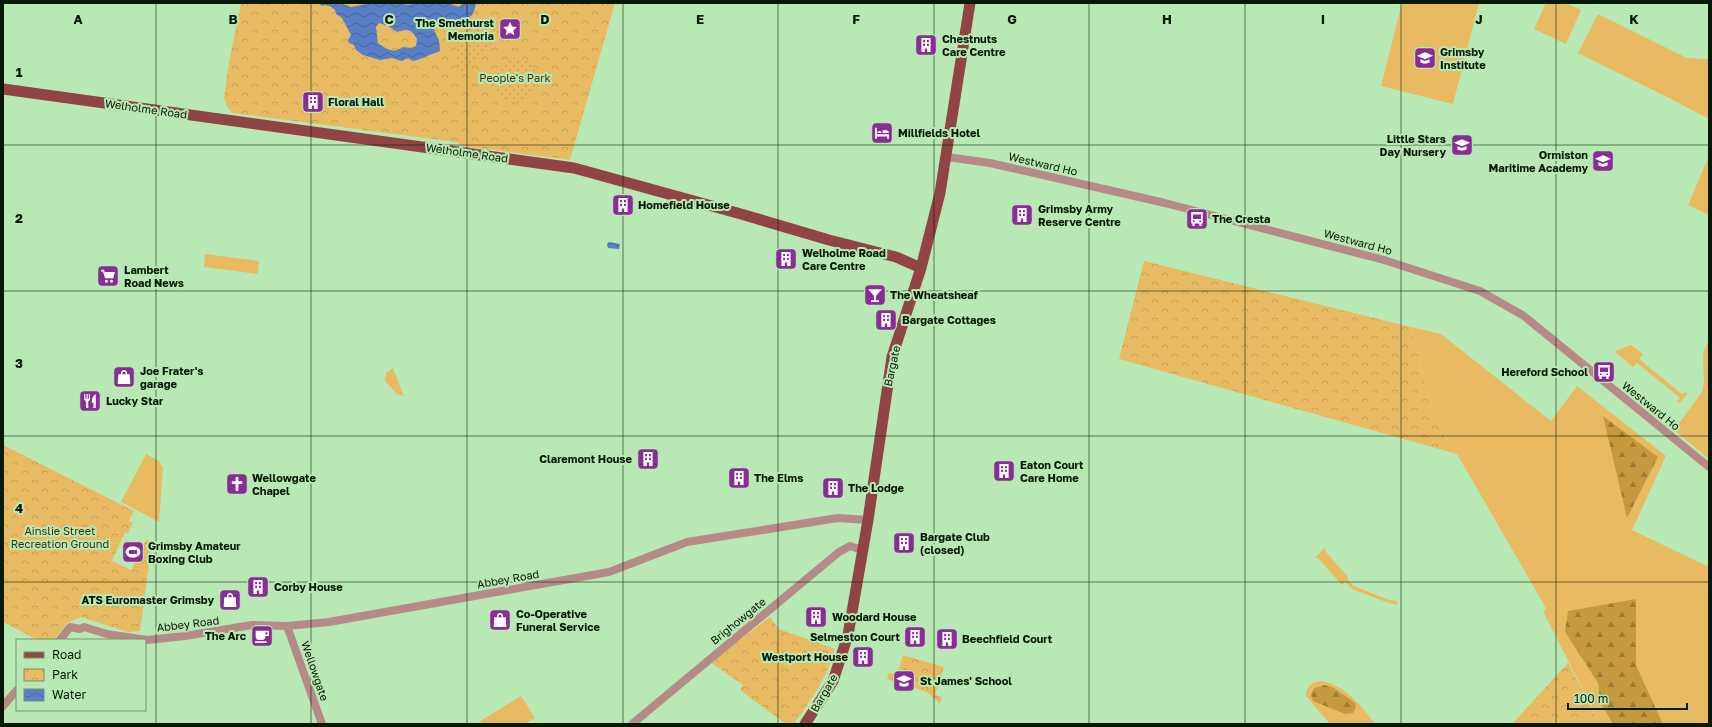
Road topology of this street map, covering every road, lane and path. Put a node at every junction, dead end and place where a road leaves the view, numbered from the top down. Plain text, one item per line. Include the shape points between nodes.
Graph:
1 (970, 3) edge
2 (3, 89) edge
3 (947, 157) junction
4 (921, 268) junction
5 (1709, 467) edge
6 (868, 520) junction
7 (862, 550) junction
8 (288, 626) junction
9 (61, 639) edge
10 (140, 639) edge
11 (146, 640) edge
12 (16, 691) edge
13 (3, 706) edge
14 (322, 724) edge
15 (632, 724) edge
16 (804, 724) edge

1 - 3 main road, Bargate
2 - 4 main road, Welholme Road via 574,168 896,257
3 - 4 main road, Bargate
3 - 5 street, Westward Ho via 990,163 1165,203 1384,260 1480,291 1524,316
4 - 6 main road, Bargate via 892,357
6 - 7 main road, Bargate
6 - 8 street, Abbey Road via 838,518 687,542 609,572 336,621
7 - 15 street, Brighowgate via 850,546 839,552
7 - 16 main road, Bargate via 848,635 840,661 833,682
8 - 11 street, Abbey Road via 252,625
8 - 14 street, Wellowgate
9 - 10 street, Abbey Road via 70,627 80,629 84,626 108,634
12 - 13 street

